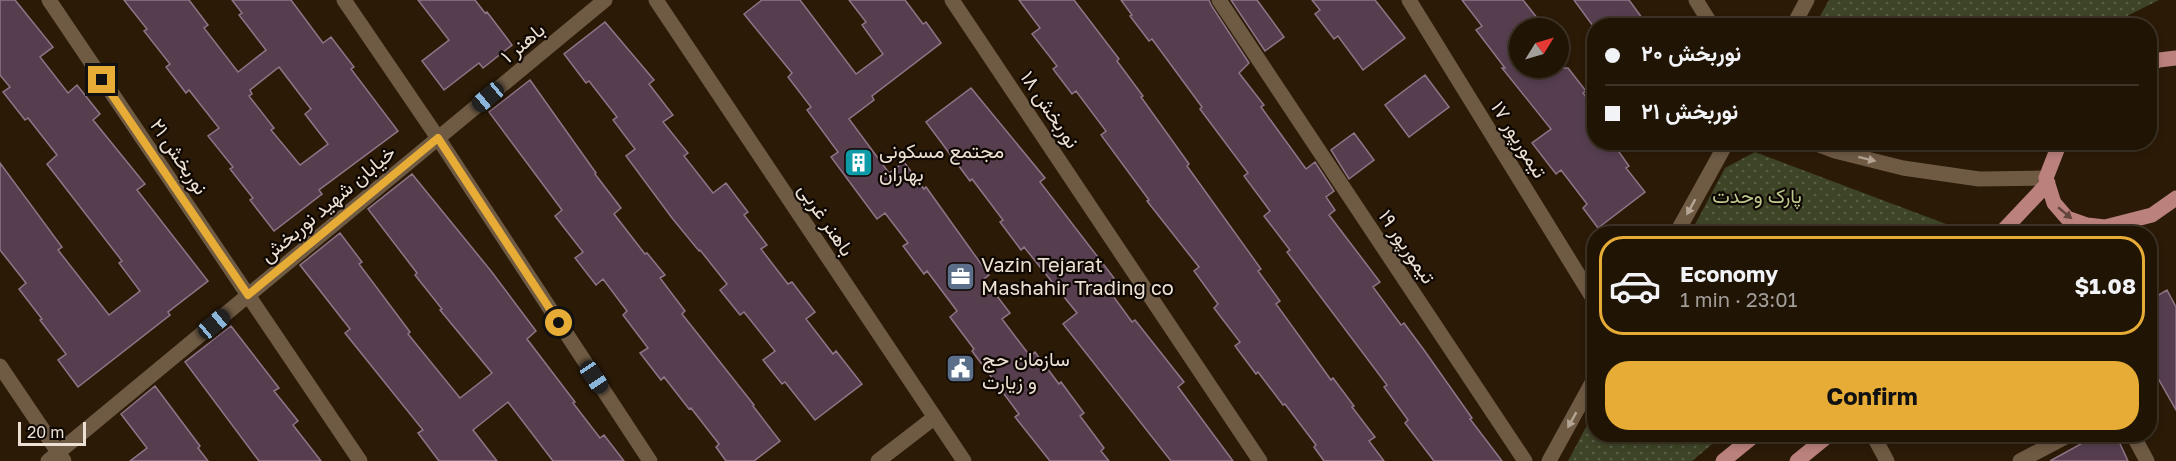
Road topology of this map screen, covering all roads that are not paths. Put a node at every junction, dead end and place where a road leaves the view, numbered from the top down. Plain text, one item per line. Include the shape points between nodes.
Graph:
1 (49, 0) edge
2 (344, 0) edge
3 (605, 0) edge
4 (656, 0) edge
5 (952, 0) edge
6 (1219, 0) edge
7 (1409, 0) edge
8 (1696, 0) edge
9 (1808, 0) edge
10 (1707, 18) edge
11 (1798, 18) edge
12 (2176, 51) edge
13 (2176, 58) edge
14 (2157, 60) edge
15 (2157, 61) edge
16 (438, 138) junction
17 (1723, 150) edge
18 (1832, 150) edge
19 (2057, 150) edge
20 (2047, 181) junction
21 (2176, 198) edge
22 (2127, 223) junction
23 (1680, 226) edge
24 (2007, 226) edge
25 (2096, 226) edge
26 (2110, 226) edge
27 (2120, 226) edge
28 (1587, 289) edge
29 (248, 295) junction
30 (0, 366) edge
31 (1587, 392) edge
32 (935, 417) junction
33 (1746, 442) edge
34 (1820, 442) edge
35 (1877, 442) edge
36 (2056, 442) edge
37 (2137, 442) edge
38 (57, 458) edge
39 (360, 461) edge
40 (650, 461) edge
41 (878, 461) edge
42 (964, 461) edge
43 (1260, 461) edge
44 (1525, 461) edge
45 (1549, 461) edge
46 (1723, 461) edge
47 (1797, 461) edge
48 (1887, 461) edge
49 (2020, 461) edge
50 (2147, 461) edge

1 - 29 street, نوربخش ۲۱
2 - 16 street
3 - 16 street, باهنر ۱
4 - 32 street, باهنر غربی
5 - 43 street, نوربخش ۱۸
6 - 44 street, تیمورپور ۱۹
7 - 28 street, تیمورپور ۱۷
8 - 10 street
9 - 11 street
12 - 14 main road
13 - 15 main road
16 - 29 street, خیابان شهید نوربخش
16 - 40 street
17 -> 23 street
18 -> 20 street via 1903,168 1980,179
19 - 20 main road
20 - 24 main road
20 -> 25 main road via 2054,203 2067,218
21 - 22 main road via 2152,215
26 -> 22 main road
22 - 27 main road
29 - 38 street, خیابان شهید نوربخش
29 - 39 street, نوربخش ۲۱
30 - 38 street
31 -> 45 street
32 - 41 street
32 - 42 street, باهنر غربی
33 - 46 main road
34 - 47 main road
35 - 48 street
36 - 49 street
37 - 50 street

